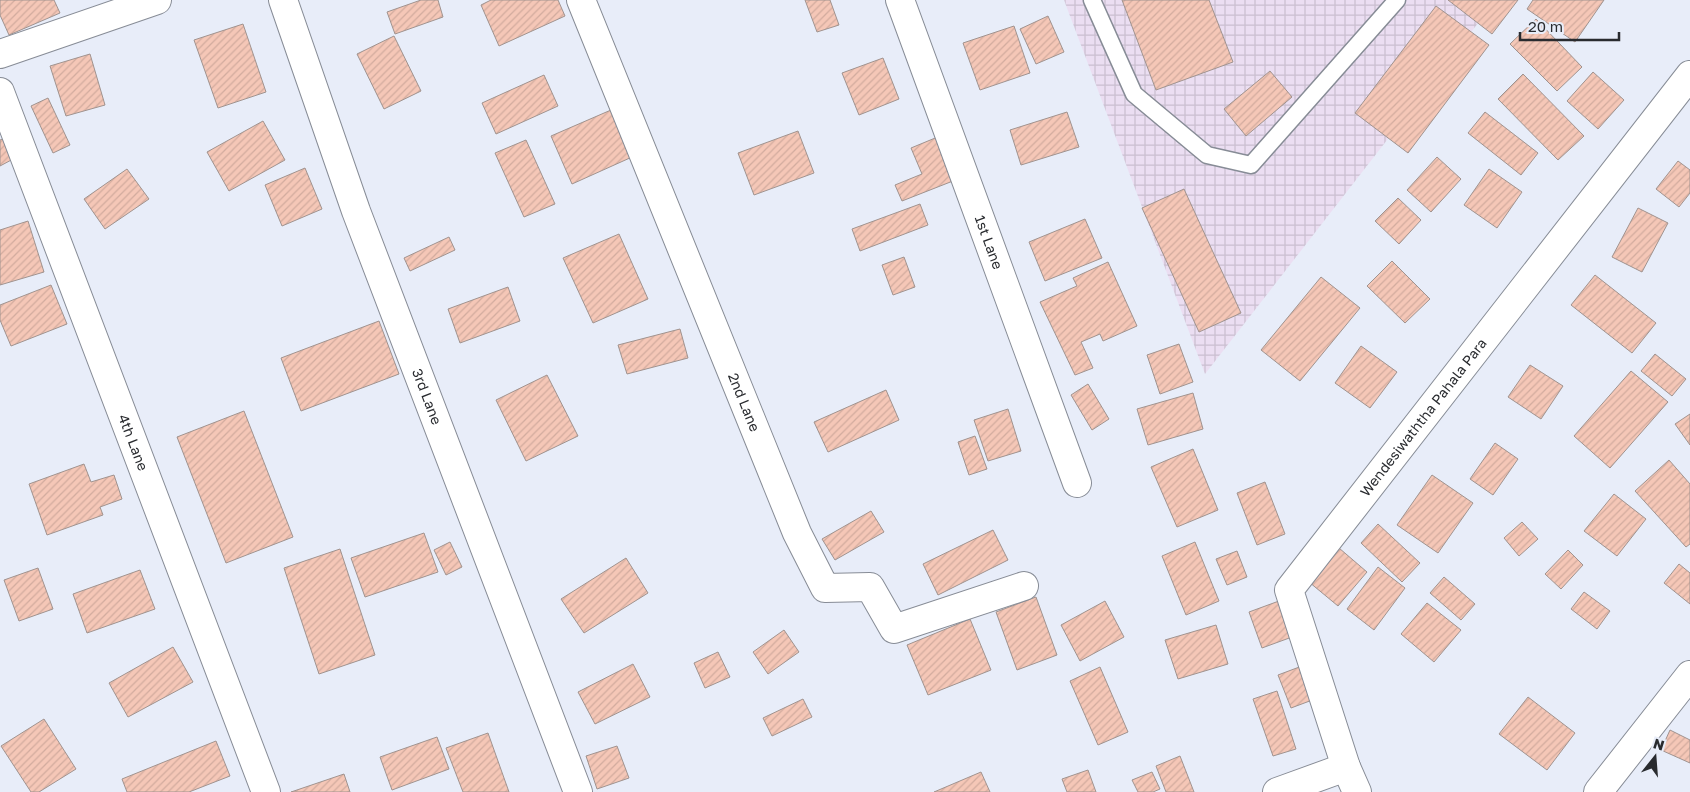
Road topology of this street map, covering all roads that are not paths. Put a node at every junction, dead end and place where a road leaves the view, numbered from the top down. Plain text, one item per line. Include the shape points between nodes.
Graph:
1 (157, 0) edge
2 (283, 0) edge
3 (581, 0) edge
4 (900, 0) edge
5 (1092, 0) edge
6 (1397, 0) edge
7 (0, 54) edge
8 (1690, 76) edge
9 (0, 92) edge
10 (1078, 483) dead end
11 (1024, 586) dead end
12 (1690, 675) edge
13 (1346, 767) junction
14 (266, 792) edge
15 (578, 792) edge
16 (1277, 792) edge
17 (1357, 792) edge
18 (1598, 792) edge

1 - 7 street
2 - 15 street, 3rd Lane via 356,211
3 - 11 street, 2nd Lane via 797,533 825,588 870,587 894,629
4 - 10 street, 1st Lane
5 - 6 lane via 1134,94 1206,155 1251,165
8 - 13 street, Wendesiwaththa Pahala Para via 1289,590
9 - 14 street, 4th Lane
12 - 18 street
13 - 16 street
13 - 17 street, Wendesiwaththa Pahala Para

